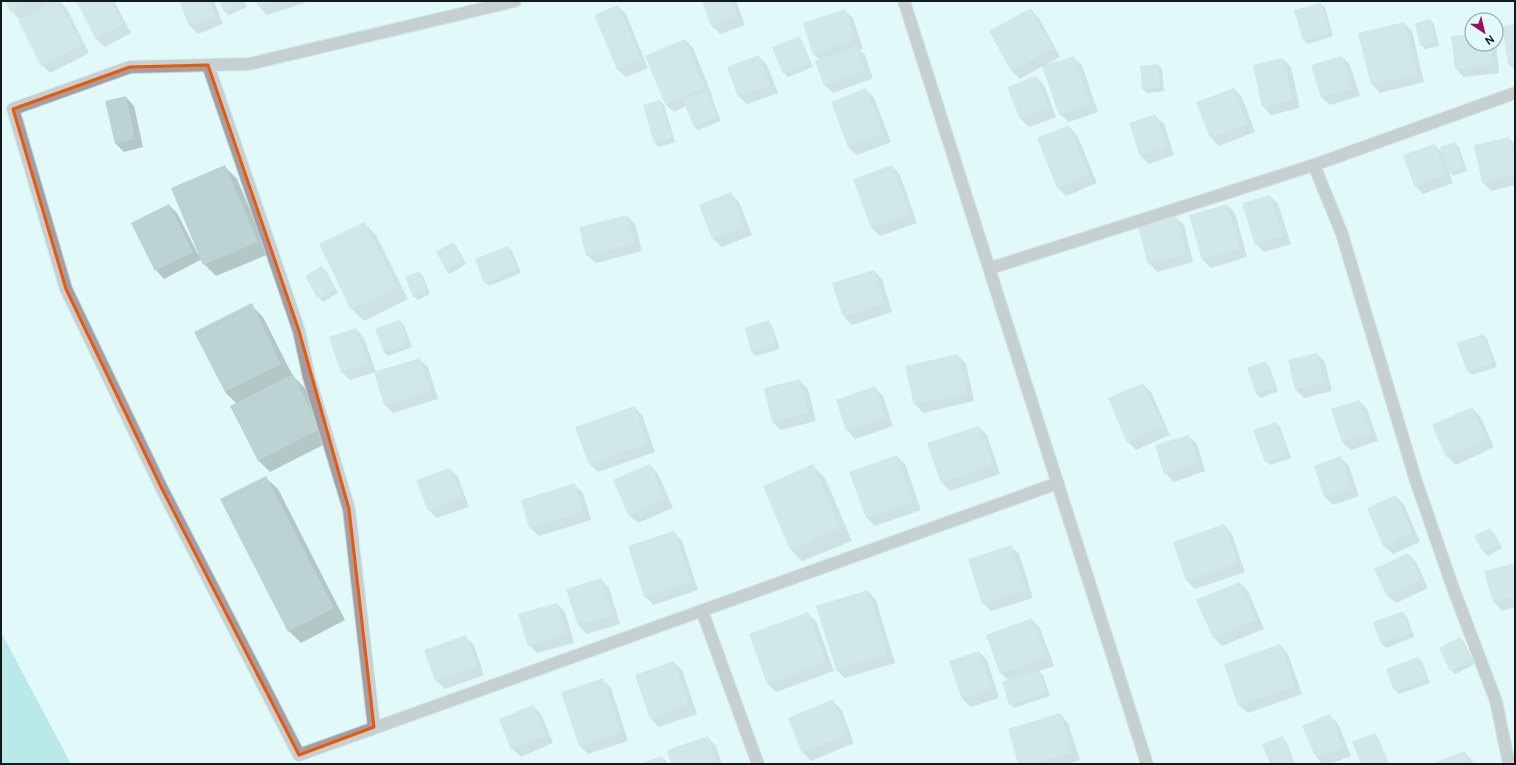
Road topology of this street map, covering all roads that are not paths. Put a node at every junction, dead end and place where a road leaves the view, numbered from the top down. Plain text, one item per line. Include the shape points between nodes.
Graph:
1 (515, 1) edge
2 (904, 1) edge
3 (208, 65) junction
4 (1515, 93) edge
5 (1314, 165) junction
6 (991, 268) junction
7 (1058, 484) junction
8 (702, 610) junction
9 (374, 727) junction
10 (301, 759) edge
11 (758, 764) edge
12 (1148, 764) edge
13 (1509, 764) edge

1 - 3 street via 249,64
2 - 6 street
3 - 9 street via 299,331 309,377 349,509
3 - 10 street via 130,67 13,109 66,289 161,487
4 - 5 street
5 - 6 street
5 - 13 street via 1342,234 1415,478 1496,702
6 - 7 street
7 - 8 street
7 - 12 street
8 - 9 street
8 - 11 street
9 - 10 street

